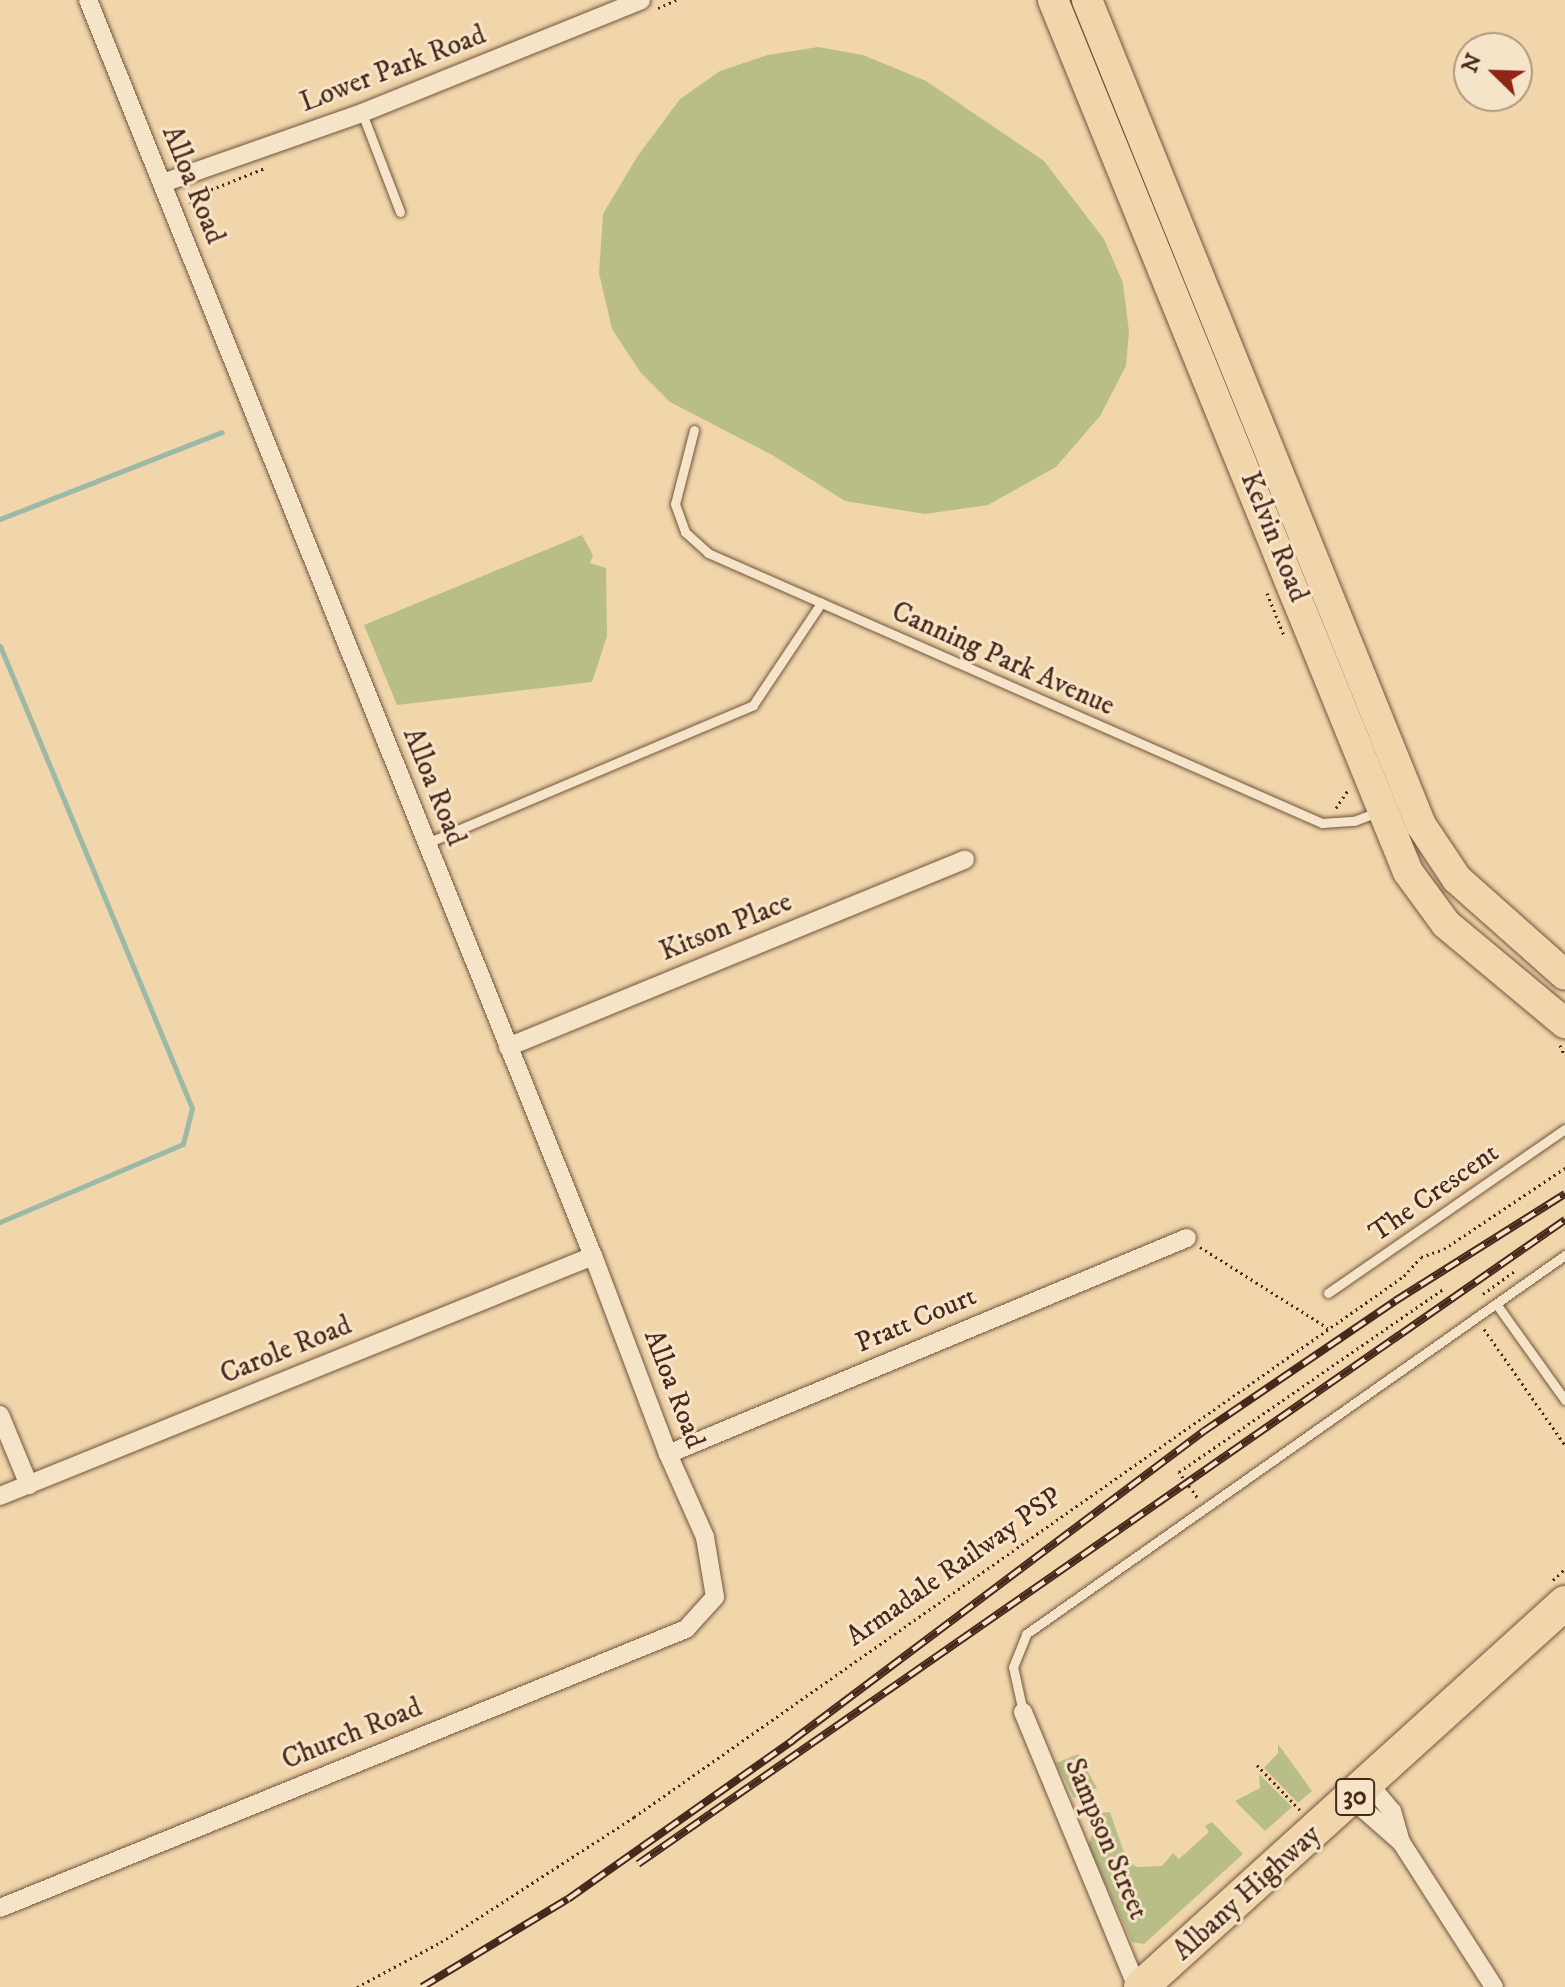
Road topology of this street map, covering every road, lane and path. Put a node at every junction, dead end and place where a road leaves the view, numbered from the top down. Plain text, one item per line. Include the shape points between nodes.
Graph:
1 (88, 0) edge
2 (641, 0) edge
3 (1053, 0) edge
4 (1087, 0) edge
5 (362, 113) junction
6 (163, 183) junction
7 (400, 212) dead end
8 (694, 430) dead end
9 (1281, 514) junction
10 (821, 603) junction
11 (1396, 804) junction
12 (426, 843) junction
13 (965, 860) dead end
14 (1565, 975) edge
15 (1565, 1023) edge
16 (508, 1047) junction
17 (1565, 1129) edge
18 (1565, 1168) edge
19 (1187, 1238) joint
20 (1565, 1255) edge
21 (593, 1256) junction
22 (1443, 1289) dead end
23 (1328, 1293) dead end
24 (1497, 1305) junction
25 (1328, 1328) junction
26 (1484, 1329) dead end
27 (1565, 1400) edge
28 (0, 1415) edge
29 (1565, 1445) edge
30 (668, 1454) junction
31 (29, 1485) junction
32 (0, 1496) edge
33 (1197, 1497) dead end
34 (715, 1597) joint
35 (1565, 1603) edge
36 (1023, 1712) joint
37 (1257, 1765) dead end
38 (1360, 1791) junction
39 (1300, 1810) dead end
40 (0, 1908) edge
41 (357, 1987) edge
42 (1139, 1987) edge
43 (1494, 1987) edge

1 - 6 street, Alloa Road
2 - 5 street, Lower Park Road
3 - 9 main road, Kelvin Road
4 - 9 main road, Kelvin Road
5 - 6 street, Lower Park Road
5 - 7 lane
6 - 12 street, Alloa Road
8 - 10 lane, Canning Park Avenue via 675,504 685,532 708,553
9 - 11 main road, Kelvin Road
10 - 11 lane, Canning Park Avenue via 1322,823 1354,821
10 - 12 lane via 753,705
11 - 14 main road, Kelvin Road via 1457,879
11 - 15 main road, Kelvin Road via 1408,872 1432,909 1476,952
12 - 16 street, Alloa Road
13 - 16 street, Kitson Place
16 - 21 street, Alloa Road
17 - 23 lane, The Crescent
18 - 25 path, Armadale Railway PSP via 1444,1249 1421,1257
19 - 25 path
19 - 30 street, Pratt Court
20 - 24 lane
21 - 30 street, Alloa Road
21 - 31 street, Carole Road
22 - 33 path via 1179,1472
24 - 27 lane
24 - 36 lane via 1026,1634 1013,1667
25 - 41 path, Armadale Railway PSP via 634,1817 441,1942
26 - 29 path
28 - 31 street
30 - 34 street, Alloa Road via 705,1537
31 - 32 street, Carole Road
34 - 40 street, Church Road via 686,1629
35 - 38 highway, Albany Highway / 30
36 - 42 street, Sampson Street
37 - 39 path
38 - 42 highway, Albany Highway / 30
38 - 43 street via 1392,1811 1401,1842

